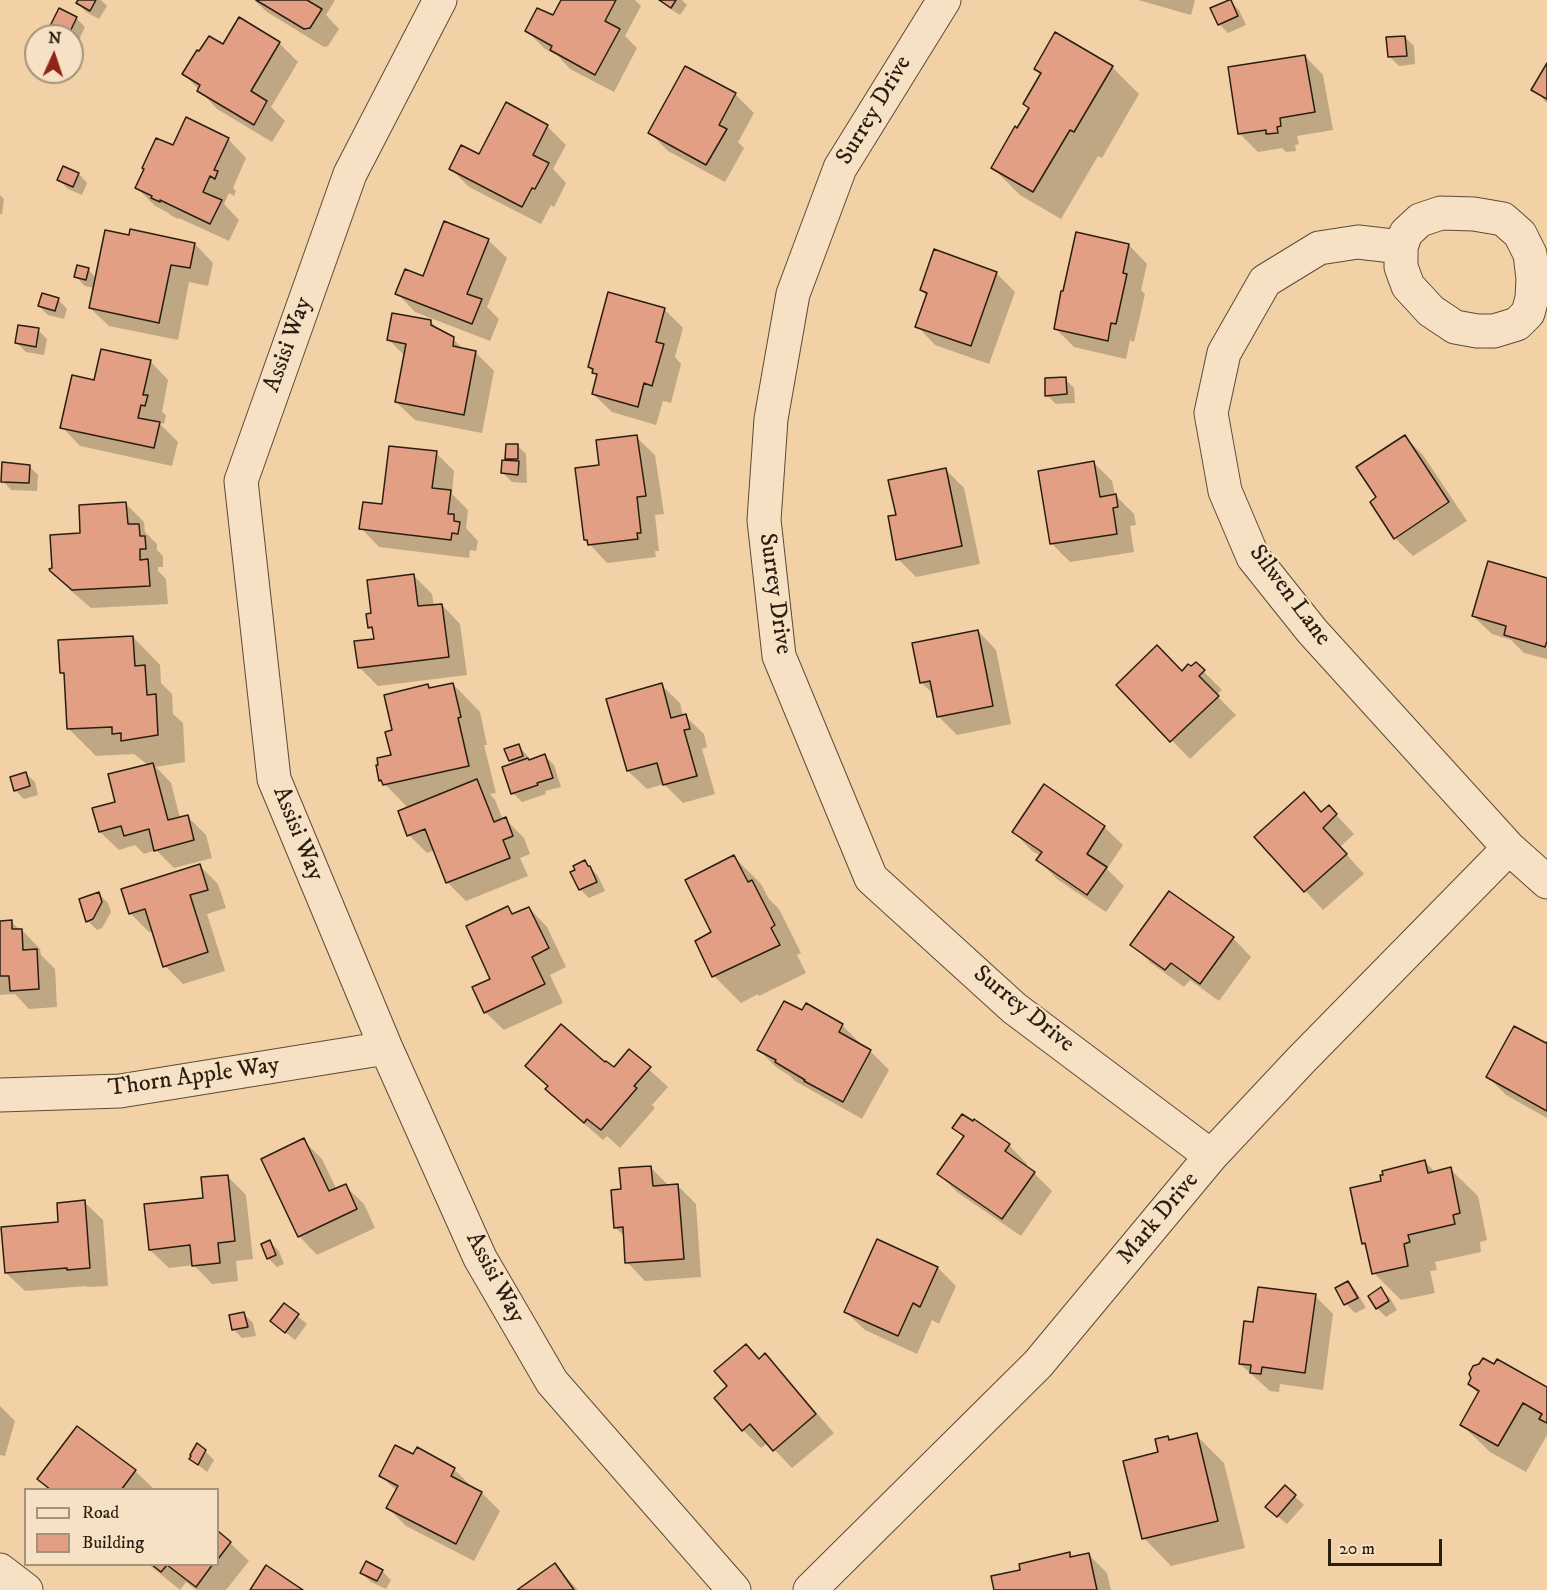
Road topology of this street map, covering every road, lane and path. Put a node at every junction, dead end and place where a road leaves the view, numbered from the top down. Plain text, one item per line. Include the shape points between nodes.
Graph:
1 (440, 0) edge
2 (944, 0) edge
3 (1401, 247) dead end
4 (1509, 848) junction
5 (1547, 882) edge
6 (386, 1048) junction
7 (0, 1095) edge
8 (1211, 1156) junction
9 (0, 1570) edge
10 (26, 1590) edge
11 (734, 1590) edge
12 (810, 1590) edge

1 - 6 street, Assisi Way via 350,174 241,481 274,779
2 - 8 street, Surrey Drive via 840,168 793,294 771,418 764,520 779,656 871,878 1014,1008
3 - 4 street, Silwen Lane via 1358,242 1319,248 1265,281 1224,353 1211,413 1225,491 1253,557 1268,576 1312,631
4 - 5 street, Silwen Lane
4 - 8 street, Mark Drive
6 - 7 street, Thorn Apple Way via 120,1091
6 - 11 street, Assisi Way via 480,1258 552,1382
8 - 12 street, Mark Drive via 1038,1364
9 - 10 street

